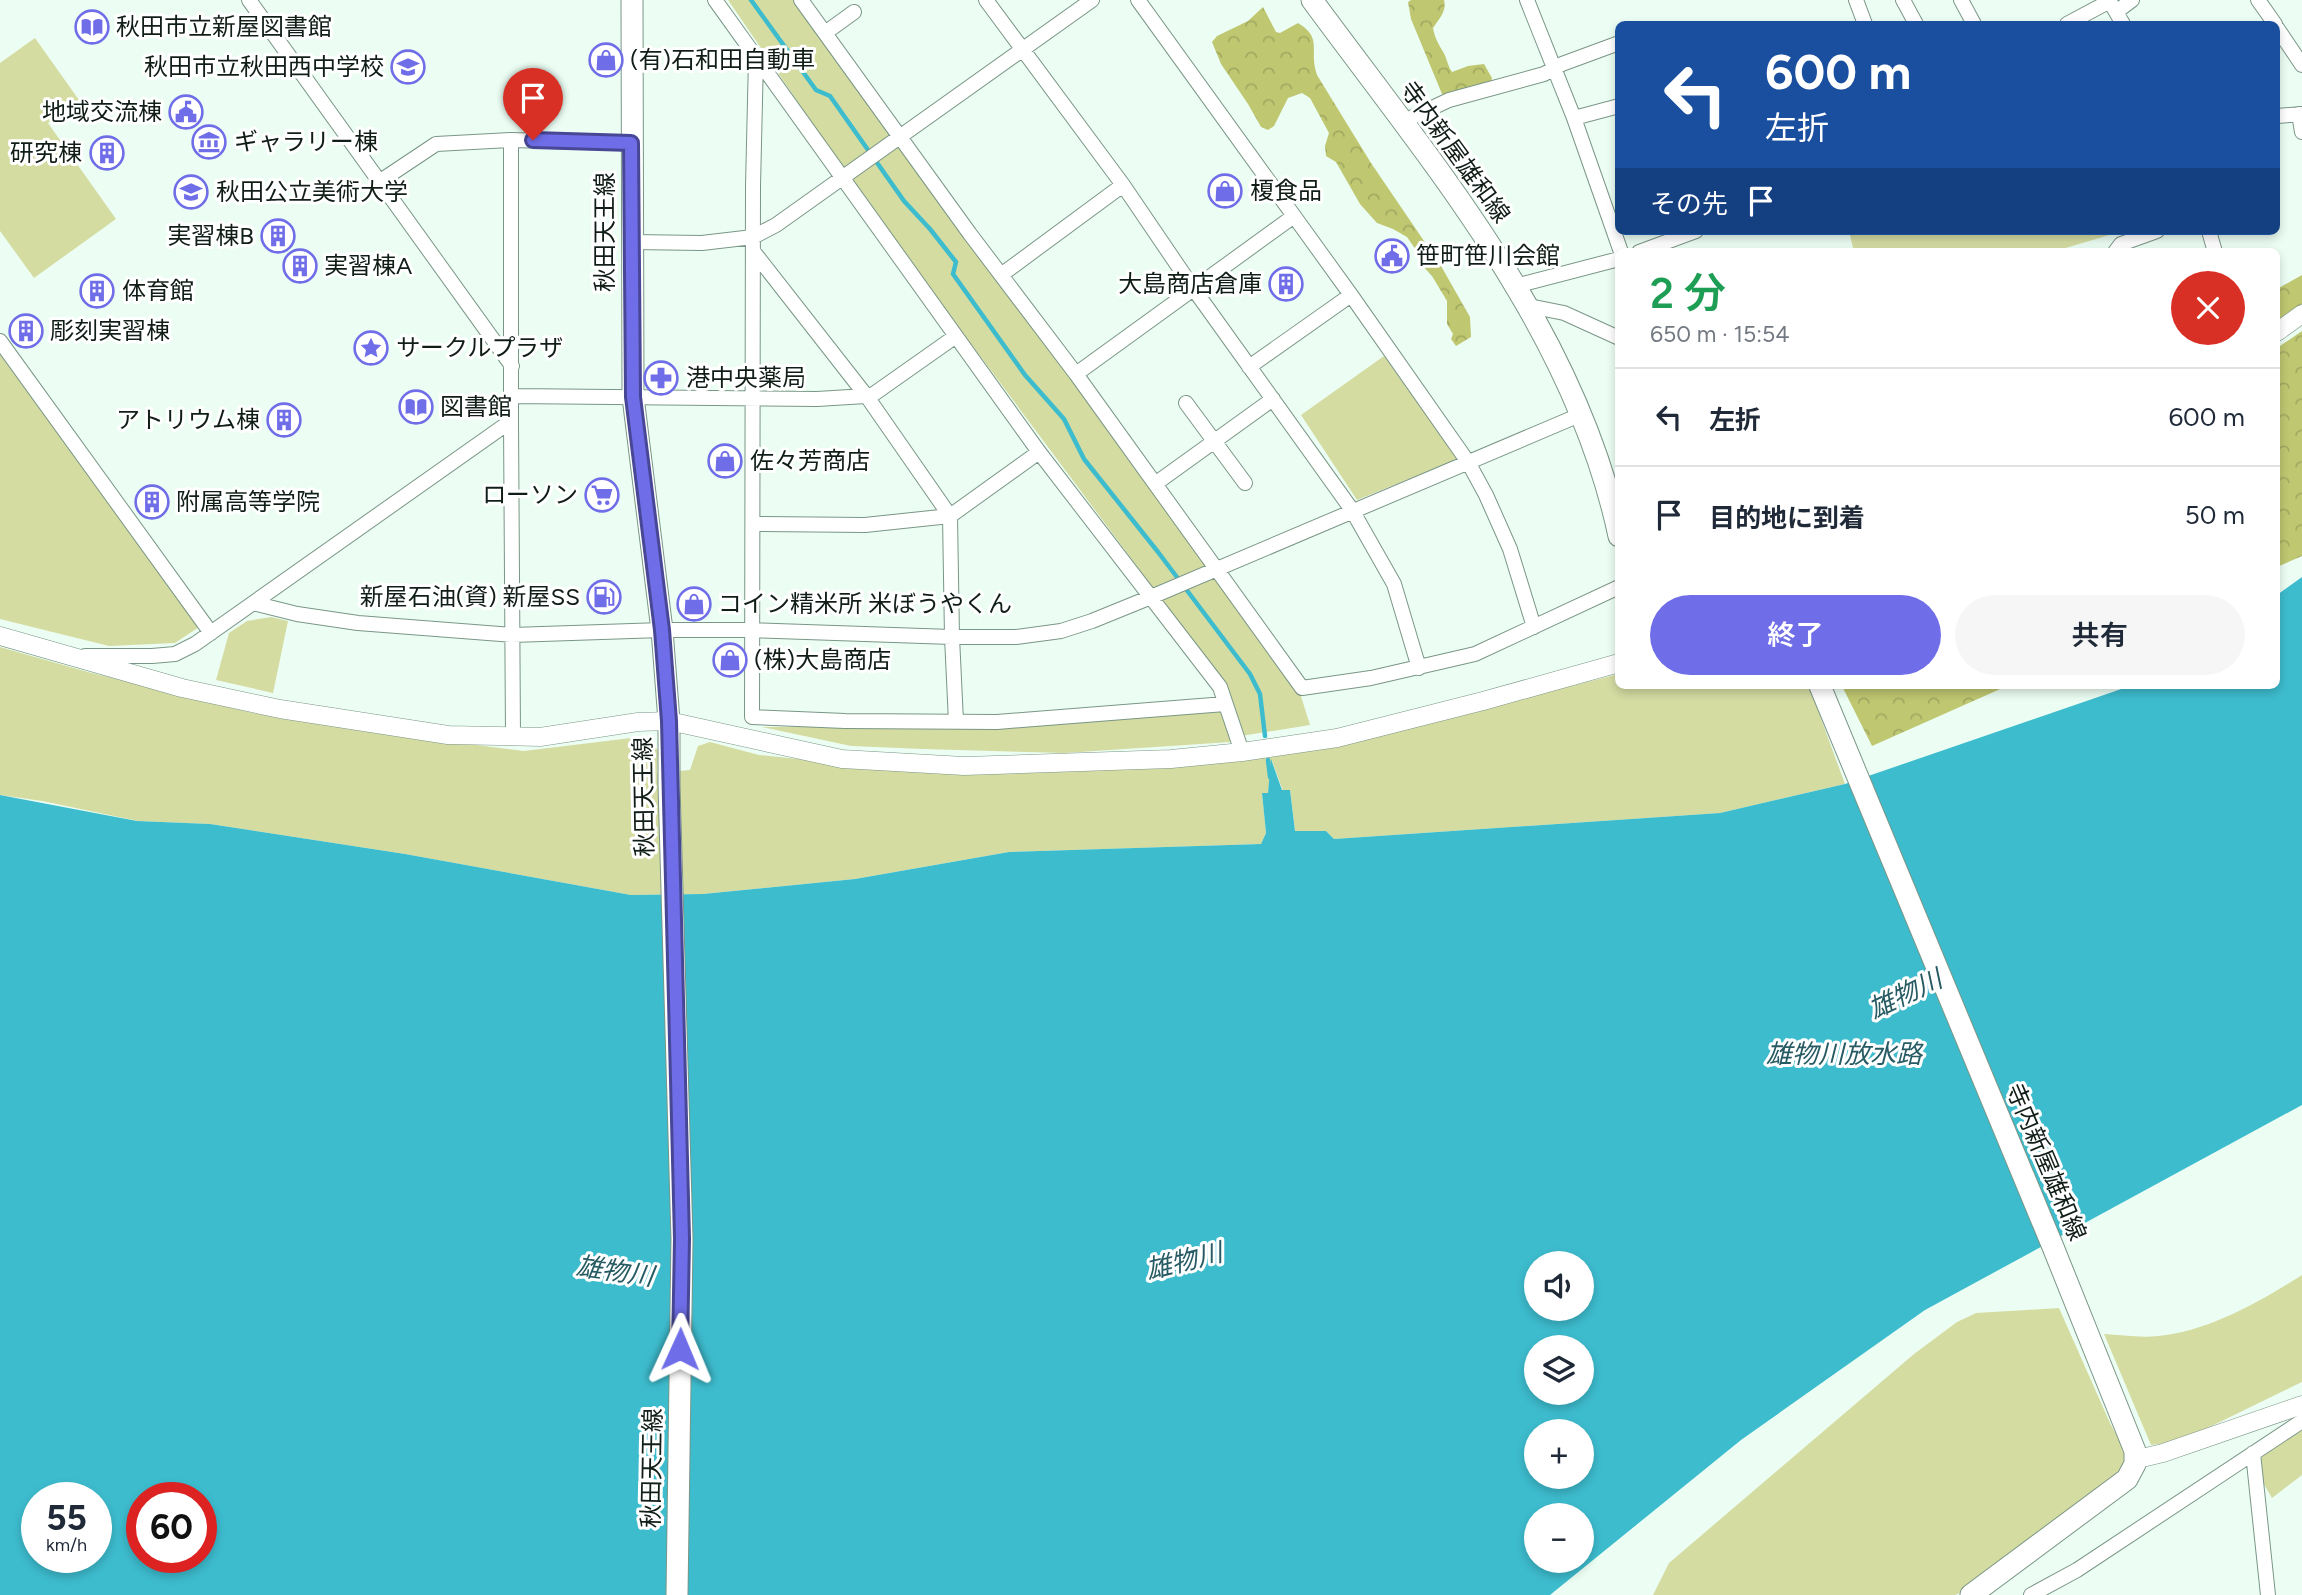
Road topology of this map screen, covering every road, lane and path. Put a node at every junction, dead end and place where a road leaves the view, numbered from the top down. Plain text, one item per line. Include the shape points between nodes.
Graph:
1 (248, 0) edge
2 (632, 0) edge
3 (715, 0) edge
4 (801, 0) edge
5 (986, 0) edge
6 (1092, 0) edge
7 (1138, 0) edge
8 (1311, 0) edge
9 (1527, 0) edge
10 (1856, 0) edge
11 (1903, 0) edge
12 (1961, 0) edge
13 (2132, 0) edge
14 (2258, 0) edge
15 (2114, 9) edge
16 (854, 12) dead end
17 (1863, 21) edge
18 (1914, 21) edge
19 (1972, 21) edge
20 (2076, 21) edge
21 (2273, 21) edge
22 (2280, 32) edge
23 (825, 33) junction
24 (1615, 44) edge
25 (1022, 50) junction
26 (756, 58) junction
27 (2302, 65) edge
28 (1554, 69) junction
29 (1615, 107) edge
30 (2301, 114) edge
31 (2280, 116) edge
32 (1574, 118) junction
33 (1402, 122) junction
34 (2302, 132) edge
35 (899, 138) junction
36 (511, 140) junction
37 (631, 143) junction
38 (849, 173) junction
39 (379, 182) junction
40 (1123, 186) junction
41 (1294, 216) junction
42 (1615, 235) edge
43 (1685, 235) edge
44 (2146, 235) edge
45 (632, 242) junction
46 (753, 244) junction
47 (1650, 248) edge
48 (2118, 248) edge
49 (1615, 260) edge
50 (1001, 275) junction
51 (1515, 286) junction
52 (1193, 288) junction
53 (1352, 295) junction
54 (1529, 306) junction
55 (2302, 314) edge
56 (2280, 330) edge
57 (956, 336) junction
58 (1615, 336) edge
59 (0, 341) edge
60 (512, 366) junction
61 (1249, 367) junction
62 (1076, 374) junction
63 (512, 396) junction
64 (633, 397) junction
65 (867, 397) junction
66 (752, 398) junction
67 (1273, 399) junction
68 (1186, 403) dead end
69 (1582, 414) junction
70 (512, 421) junction
71 (1215, 441) junction
72 (1039, 452) junction
73 (1468, 462) junction
74 (1245, 482) dead end
75 (1155, 484) junction
76 (1352, 510) junction
77 (950, 516) junction
78 (1615, 518) edge
79 (753, 524) junction
80 (1216, 569) junction
81 (1615, 589) edge
82 (1151, 597) junction
83 (253, 603) junction
84 (1534, 627) junction
85 (662, 630) junction
86 (751, 630) junction
87 (211, 633) junction
88 (512, 635) junction
89 (0, 636) edge
90 (952, 637) junction
91 (69, 656) junction
92 (1615, 664) edge
93 (1419, 668) junction
94 (1821, 689) edge
95 (1225, 704) junction
96 (669, 721) junction
97 (957, 722) junction
98 (513, 736) junction
99 (1242, 752) junction
100 (2302, 1405) edge
101 (2302, 1421) edge
102 (2135, 1450) junction
103 (2253, 1453) junction
104 (677, 1595) edge
105 (1971, 1595) edge
106 (2031, 1595) edge
107 (2268, 1595) edge

1 - 39 street
2 - 37 main road, 秋田天王線
3 - 26 street
4 - 23 street
5 - 25 street
6 - 25 street
7 - 41 street
8 - 33 main road, 寺内新屋雄和線
9 - 28 street
10 - 17 street
11 - 18 street
12 - 19 street
13 - 15 street
14 - 21 street
15 - 20 street
16 - 23 street
22 - 27 street
23 - 35 street
24 - 28 street
25 - 35 street
25 - 40 street
26 - 38 street
26 - 46 street
28 - 32 street
28 - 33 street via 1449,100
29 - 32 street
30 - 31 street
30 - 34 street
32 - 42 street
33 - 51 main road, 寺内新屋雄和線 via 1457,194
35 - 38 street
35 - 50 street
36 - 37 street
36 - 39 street via 436,144
36 - 60 street
37 - 45 main road, 秋田天王線
38 - 46 street
38 - 57 street
39 - 60 street
40 - 50 street
40 - 52 street
41 - 52 street
41 - 53 street
43 - 47 street
44 - 48 street
45 - 46 street
45 - 64 main road, 秋田天王線
46 - 65 street
46 - 66 street
49 - 51 street
50 - 62 street
51 - 54 main road, 寺内新屋雄和線
52 - 61 street
52 - 62 street
53 - 61 street
53 - 73 street
54 - 58 street via 1564,313
54 - 69 main road, 寺内新屋雄和線
55 - 56 street
57 - 65 street
57 - 72 street
59 - 87 street
60 - 63 street
61 - 67 street
62 - 75 street
63 - 64 street
63 - 70 street
64 - 66 street
64 - 85 main road, 秋田天王線
65 - 66 street
65 - 77 street
66 - 79 street
67 - 71 street
67 - 76 street
68 - 71 street
69 - 73 street
69 - 78 main road, 寺内新屋雄和線
70 - 83 street
70 - 88 street
71 - 74 street
71 - 75 street
72 - 77 street
72 - 82 street
73 - 76 street
73 - 84 street via 1510,549
75 - 80 street
76 - 80 street
76 - 93 street via 1394,584
77 - 79 street via 865,524
77 - 90 street
79 - 86 street
80 - 82 street
80 - 93 street via 1302,688
81 - 84 street
82 - 90 street via 1061,631 1016,637
82 - 95 street via 1220,687
83 - 87 street
83 - 88 street via 358,623
84 - 93 street via 1475,654
85 - 86 street
85 - 88 street
85 - 96 main road, 秋田天王線
86 - 90 street
86 - 97 street via 752,717
87 - 91 street via 175,654
88 - 98 street
89 - 91 street
90 - 97 street
91 - 98 street via 182,688 280,709 448,735
92 - 99 street via 1337,738
94 - 102 main road, 寺内新屋雄和線
95 - 97 street
95 - 99 street
96 - 98 street via 540,737
96 - 99 street via 842,759 953,766 1104,763
96 - 104 main road, 秋田天王線 via 682,1239
100 - 102 street via 2163,1453 2142,1458
101 - 103 street
102 - 105 main road via 2135,1464 2127,1479
103 - 106 street via 2077,1570
103 - 107 street

